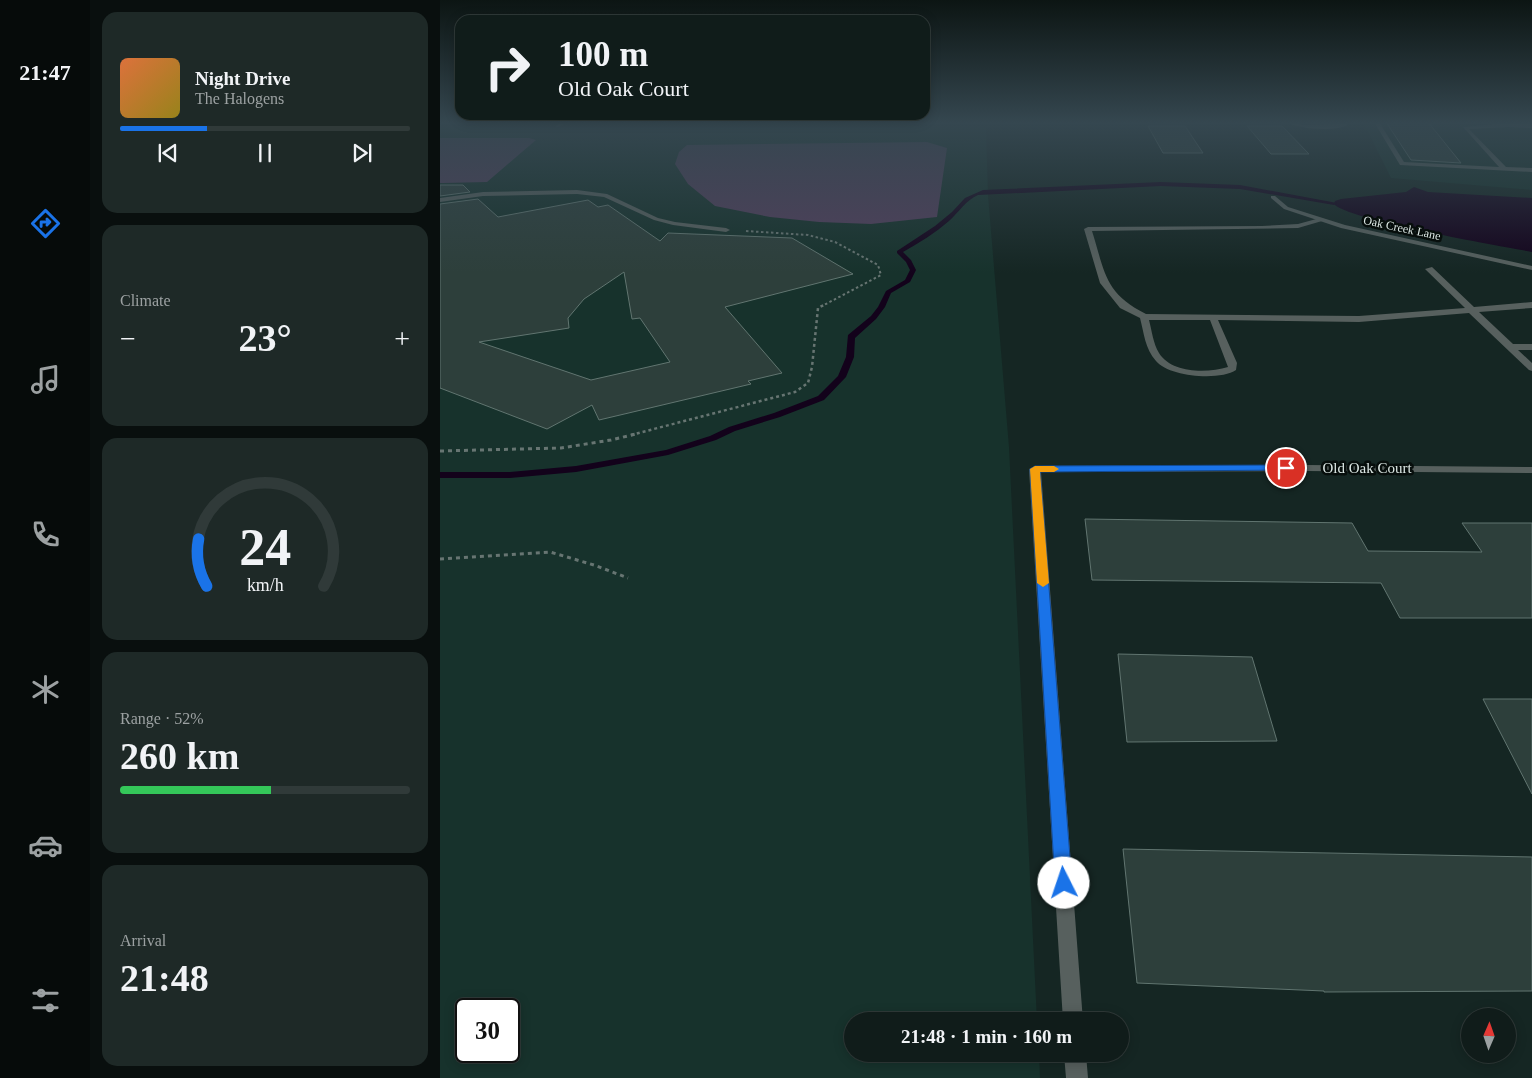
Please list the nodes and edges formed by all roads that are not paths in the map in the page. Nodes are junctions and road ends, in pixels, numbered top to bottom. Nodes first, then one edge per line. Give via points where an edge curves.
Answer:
1 (1273, 197) dead end
2 (440, 200) edge
3 (1320, 220) junction
4 (726, 230) road end
5 (1532, 268) edge
6 (1430, 269) dead end
7 (1532, 305) edge
8 (1470, 310) junction
9 (1144, 317) junction
10 (1213, 318) junction
11 (1510, 347) junction
12 (1532, 347) edge
13 (1532, 368) edge
14 (1532, 470) edge
15 (1072, 1012) edge
16 (1076, 1062) edge
17 (1077, 1078) edge

1 - 3 street, Oak Creek Lane via 1286,208
2 - 4 street via 483,194 577,192 605,195 656,219 675,224
3 - 5 street, Oak Creek Lane
3 - 9 street via 1298,226 1262,228 1088,229 1104,283 1123,306
6 - 8 street
7 - 8 street
8 - 10 street via 1359,319
8 - 11 street
9 - 10 street
9 - 10 street via 1155,355 1167,368 1176,371 1230,370 1232,363
11 - 12 street
11 - 13 street
14 - 15 street, Old Oak Court via 1035,469
16 - 17 street

